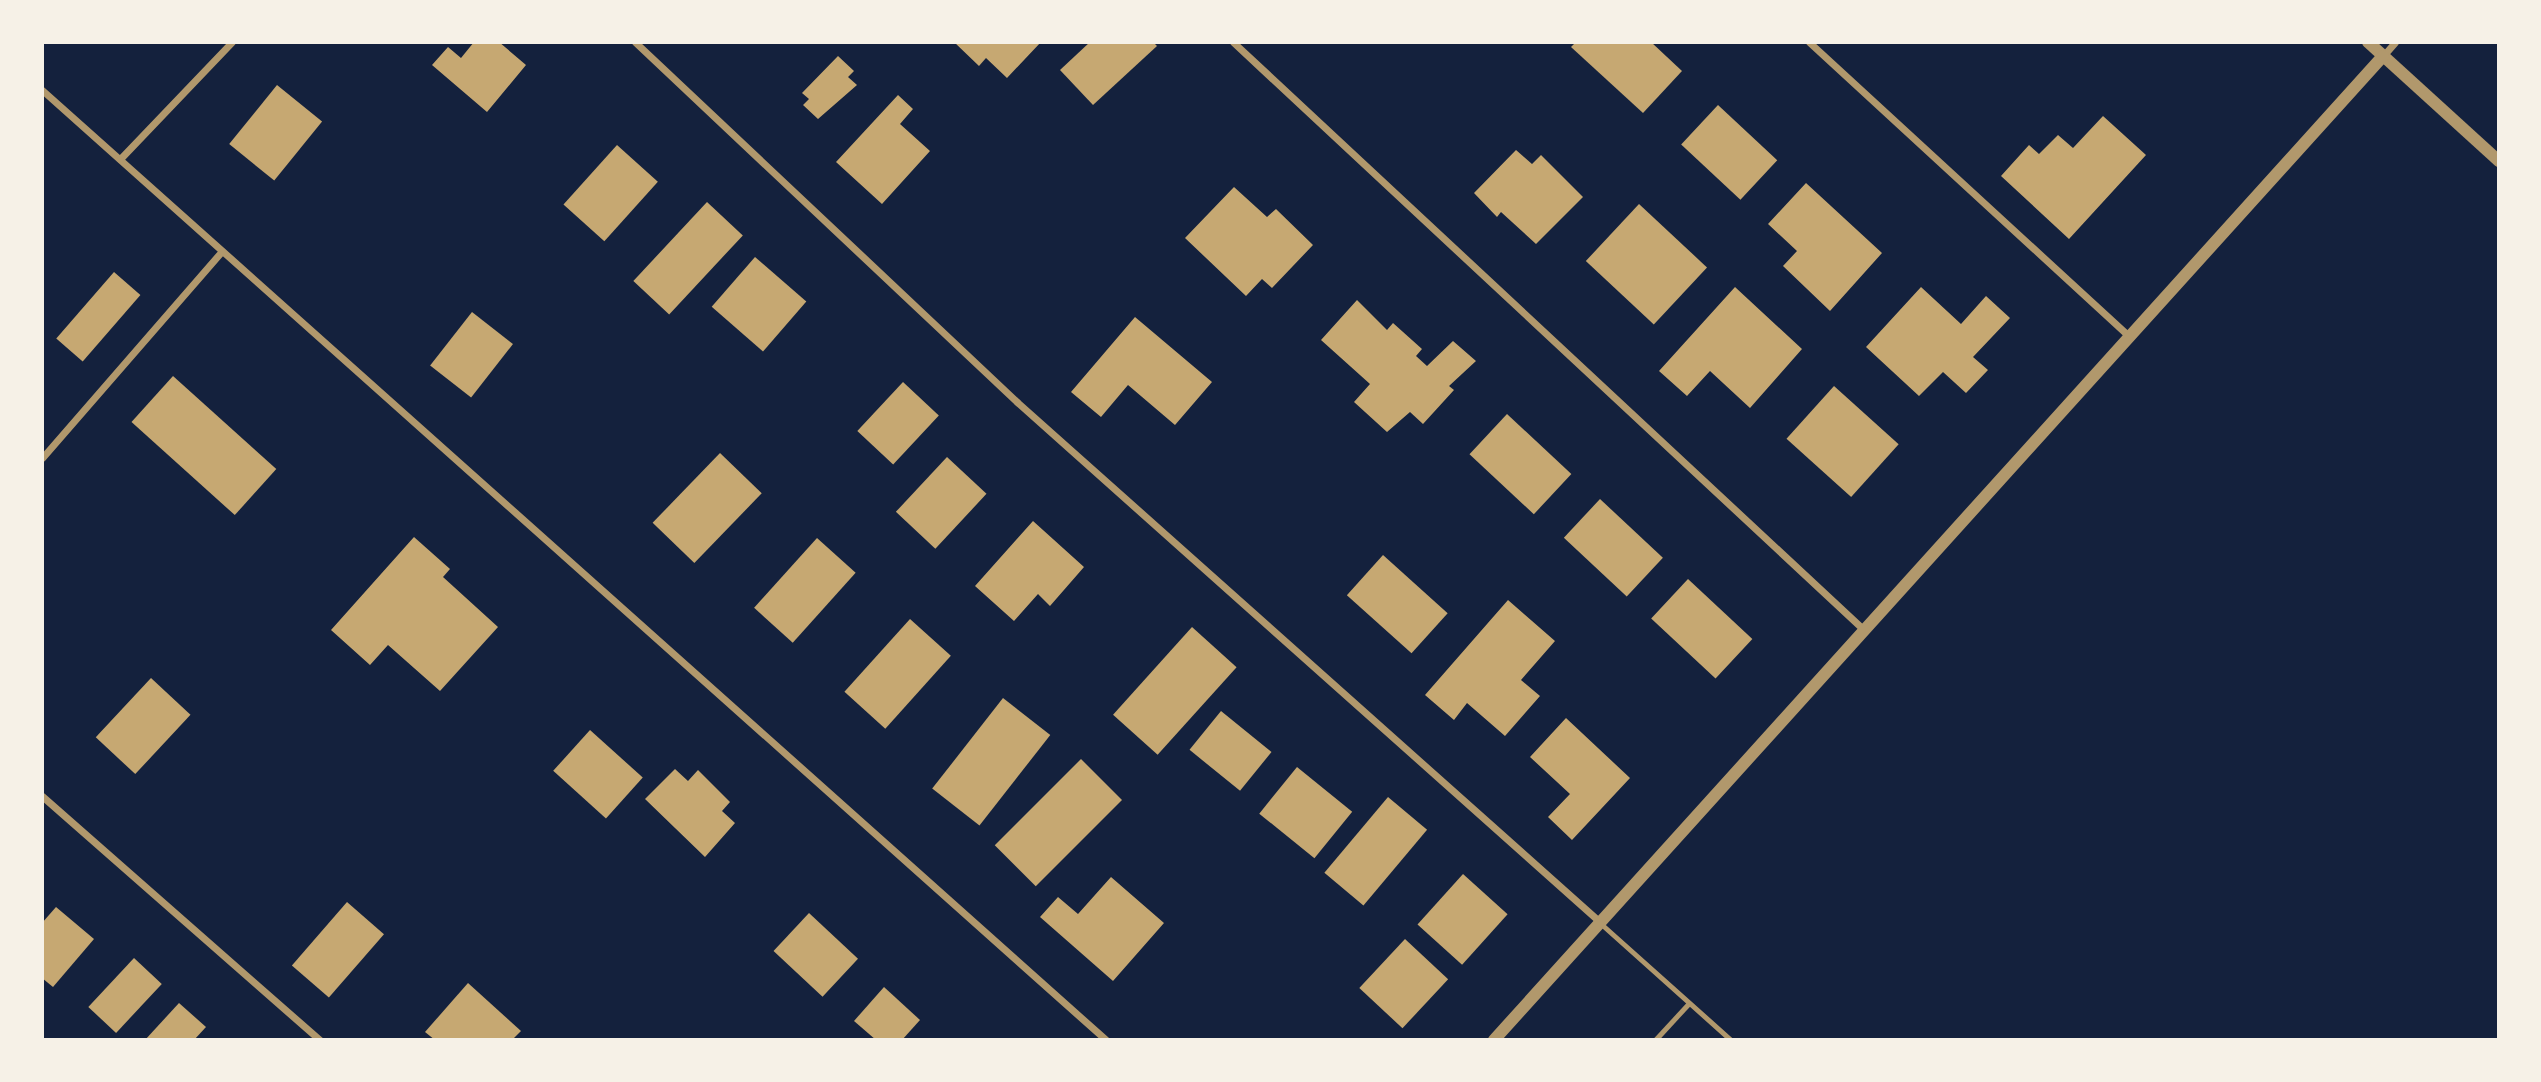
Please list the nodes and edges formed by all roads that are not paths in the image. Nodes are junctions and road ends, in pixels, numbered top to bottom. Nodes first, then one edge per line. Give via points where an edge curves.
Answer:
1 (232, 42) edge
2 (635, 42) edge
3 (1233, 42) edge
4 (1809, 42) edge
5 (2368, 42) edge
6 (2395, 42) edge
7 (2383, 56) junction
8 (42, 90) edge
9 (120, 159) junction
10 (2499, 161) edge
11 (222, 251) junction
12 (2129, 336) junction
13 (42, 458) edge
14 (1864, 630) junction
15 (42, 796) edge
16 (1600, 922) junction
17 (1689, 1003) junction
18 (320, 1040) edge
19 (1106, 1040) edge
20 (1494, 1040) edge
21 (1655, 1040) edge
22 (1731, 1040) edge

1 - 9 street
2 - 16 street via 1017,402
3 - 14 street
4 - 12 street
5 - 7 street
6 - 7 street
7 - 10 street
7 - 12 street
8 - 9 street
9 - 11 street
11 - 13 street
11 - 19 street
12 - 14 street
14 - 16 street
15 - 18 street
16 - 17 lane
16 - 20 street
17 - 21 lane
17 - 22 lane

